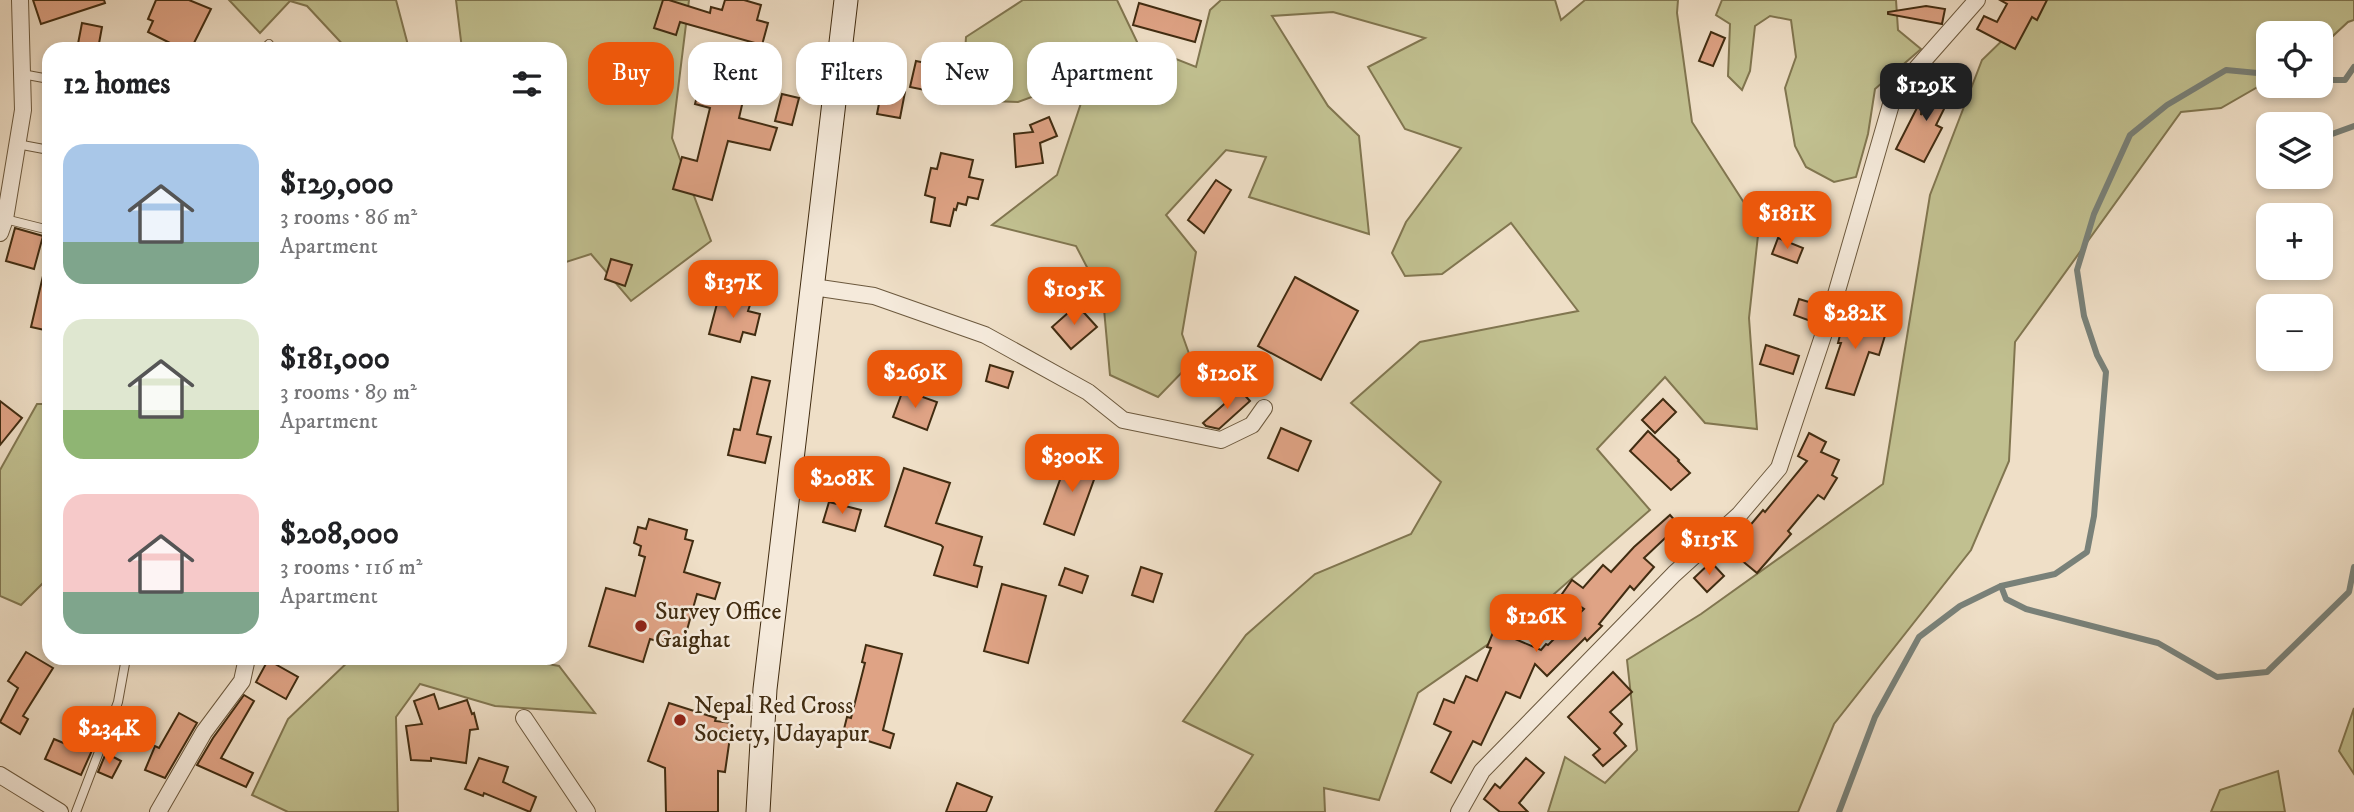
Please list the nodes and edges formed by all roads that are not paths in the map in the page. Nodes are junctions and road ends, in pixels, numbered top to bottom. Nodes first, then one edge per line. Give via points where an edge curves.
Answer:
1 (20, 0) edge
2 (846, 0) edge
3 (1977, 0) edge
4 (23, 74) junction
5 (42, 78) edge
6 (17, 144) junction
7 (42, 149) edge
8 (2, 226) edge
9 (42, 229) edge
10 (813, 287) junction
11 (1264, 408) dead end
12 (125, 665) edge
13 (245, 665) edge
14 (524, 718) dead end
15 (0, 775) edge
16 (60, 812) edge
17 (76, 812) edge
18 (158, 812) edge
19 (587, 812) edge
20 (758, 812) edge
21 (1459, 812) edge

1 - 4 street
2 - 10 main road
3 - 21 street via 1894,94 1830,315 1779,468 1739,515 1674,574 1482,771
4 - 5 lane
4 - 6 street
6 - 7 lane
6 - 8 street
8 - 9 lane
10 - 11 street via 874,296 985,335 1088,392 1123,420 1221,440 1252,425
10 - 20 main road via 765,689
12 - 17 lane via 118,702
13 - 18 street via 242,681 204,732
14 - 19 street
15 - 16 street

